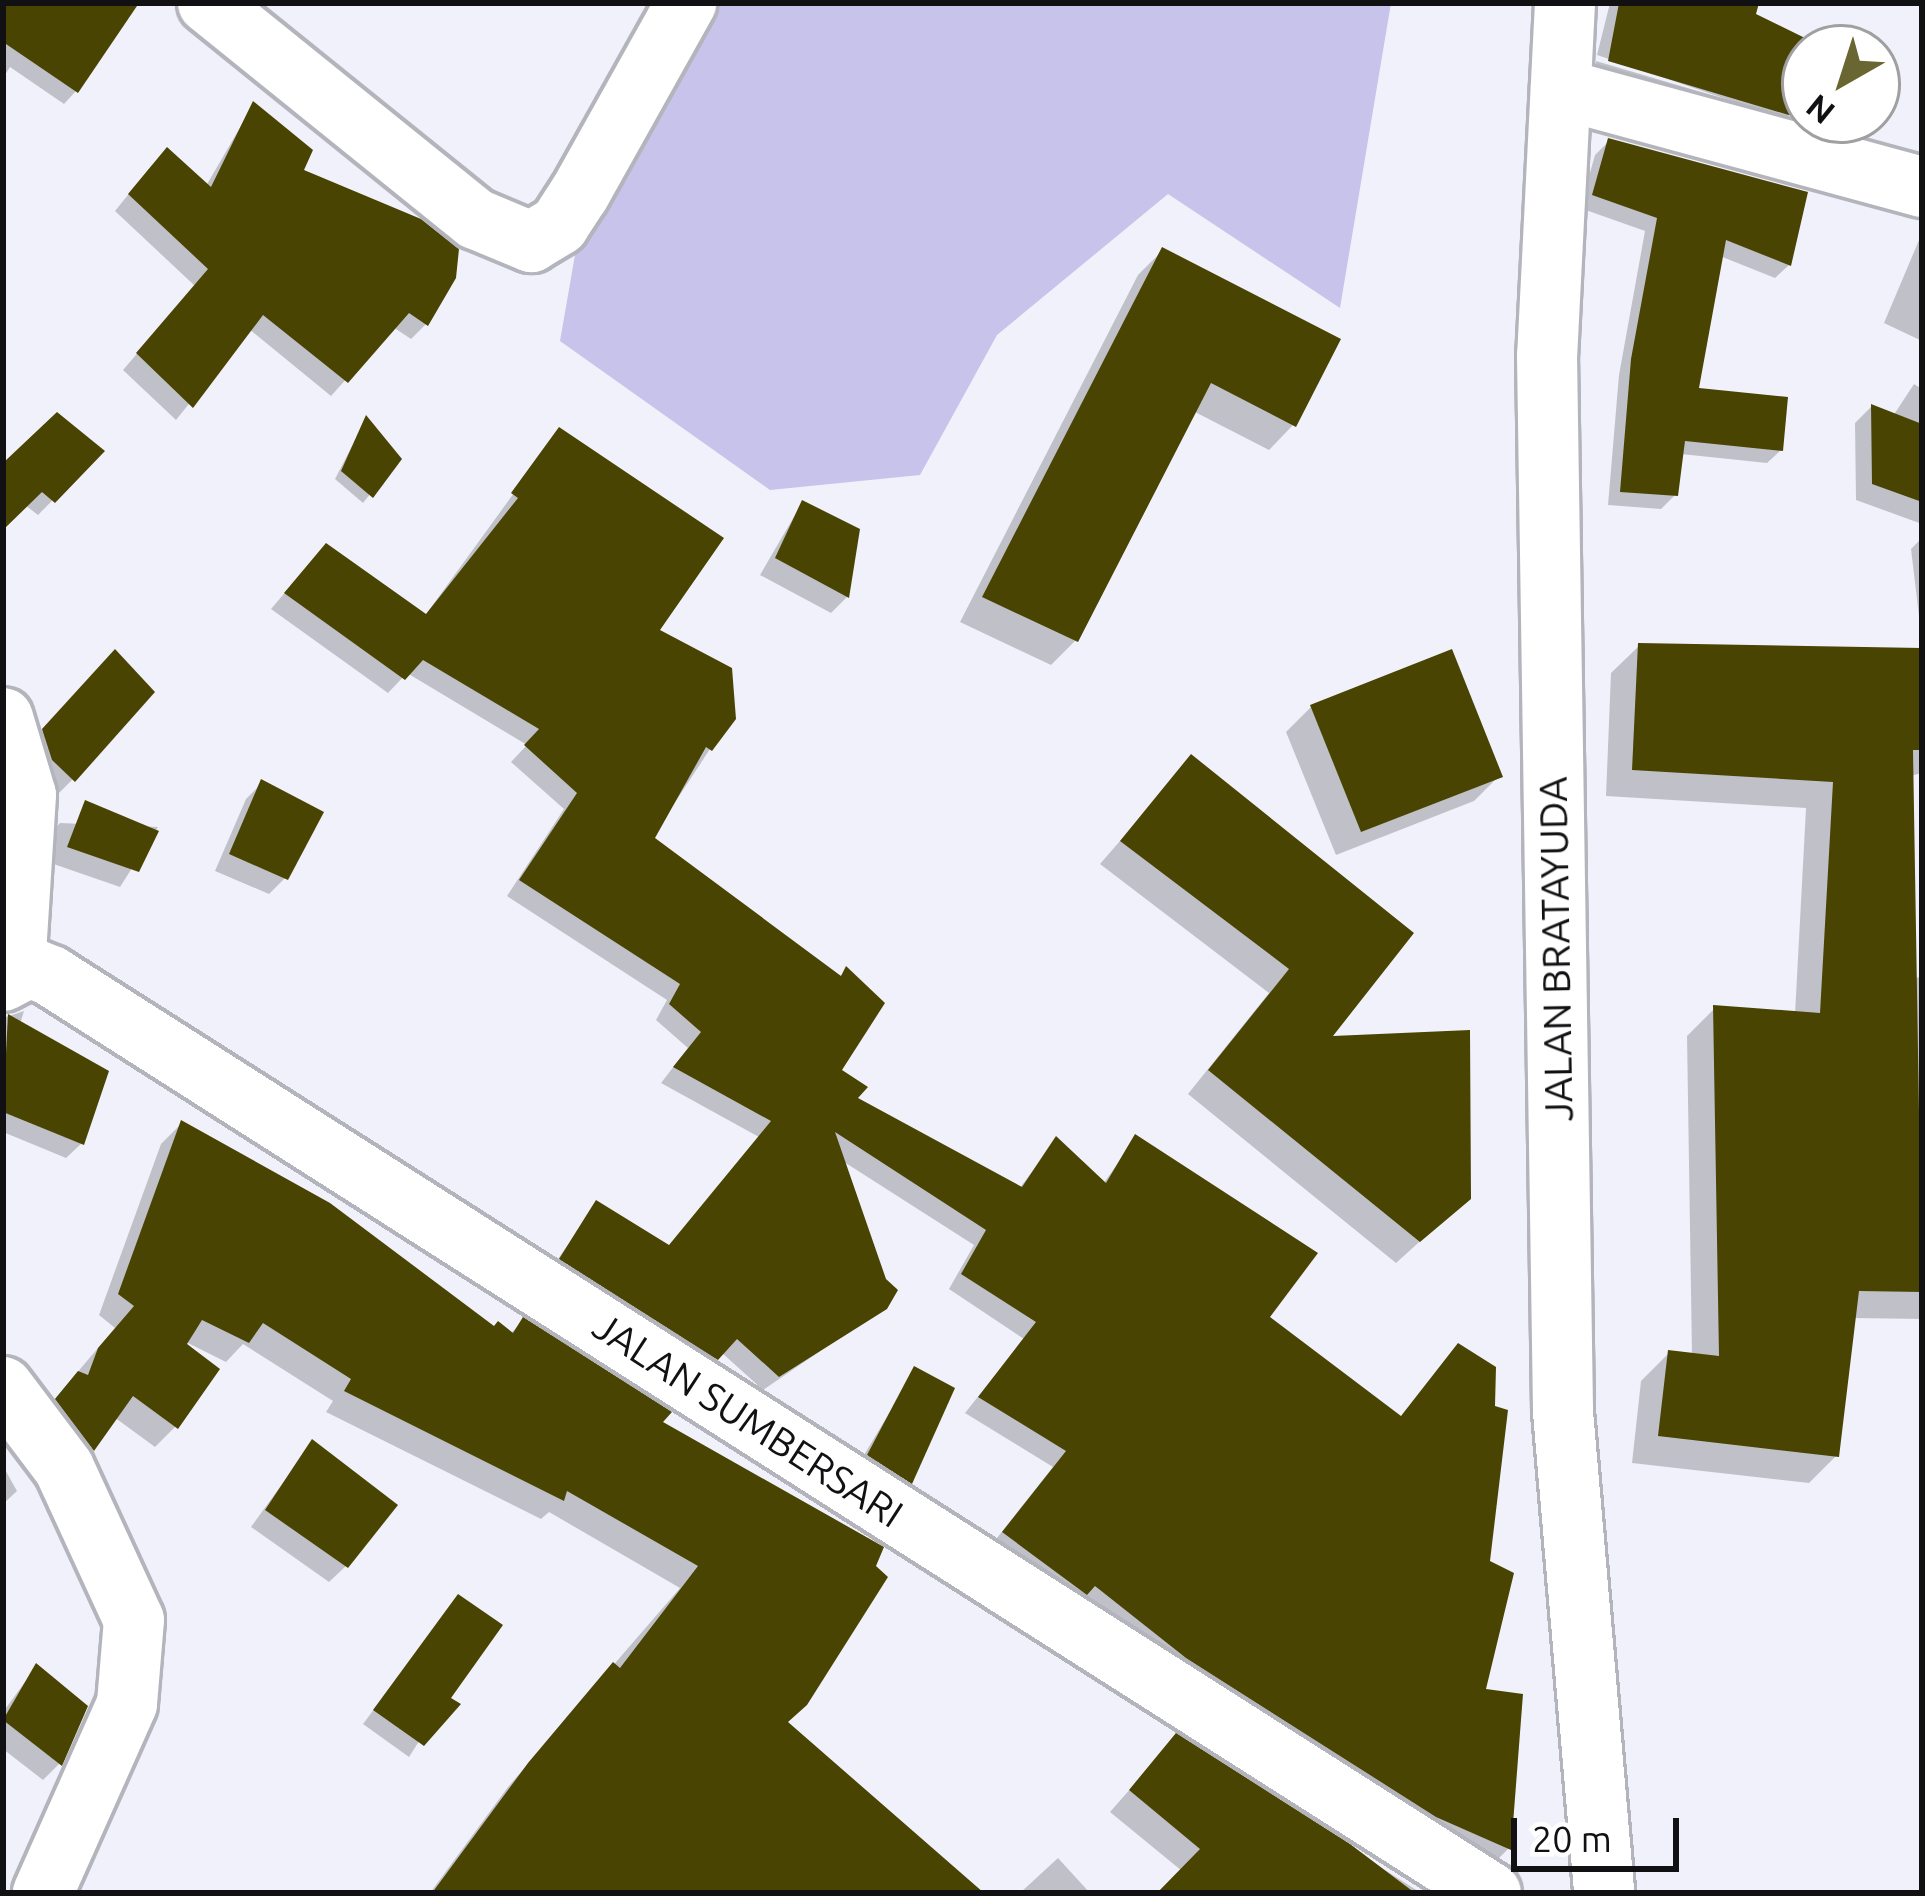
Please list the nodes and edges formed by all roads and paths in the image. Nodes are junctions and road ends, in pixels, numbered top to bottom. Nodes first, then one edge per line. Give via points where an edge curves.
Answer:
1 (208, 3) edge
2 (686, 3) edge
3 (1565, 3) edge
4 (1561, 89) junction
5 (1922, 187) edge
6 (3, 718) edge
7 (9, 975) edge
8 (3, 1387) edge
9 (43, 1893) edge
10 (1491, 1893) edge
11 (1604, 1893) edge

1 - 2 street via 476,219 531,242 559,225 580,193
3 - 4 street, JALAN BRATAYUDA
4 - 5 street
4 - 11 street, JALAN BRATAYUDA via 1547,355 1563,1412
6 - 7 street via 26,795
7 - 10 street, JALAN SUMBERSARI via 51,976
8 - 9 street via 64,1468 134,1620 127,1704

